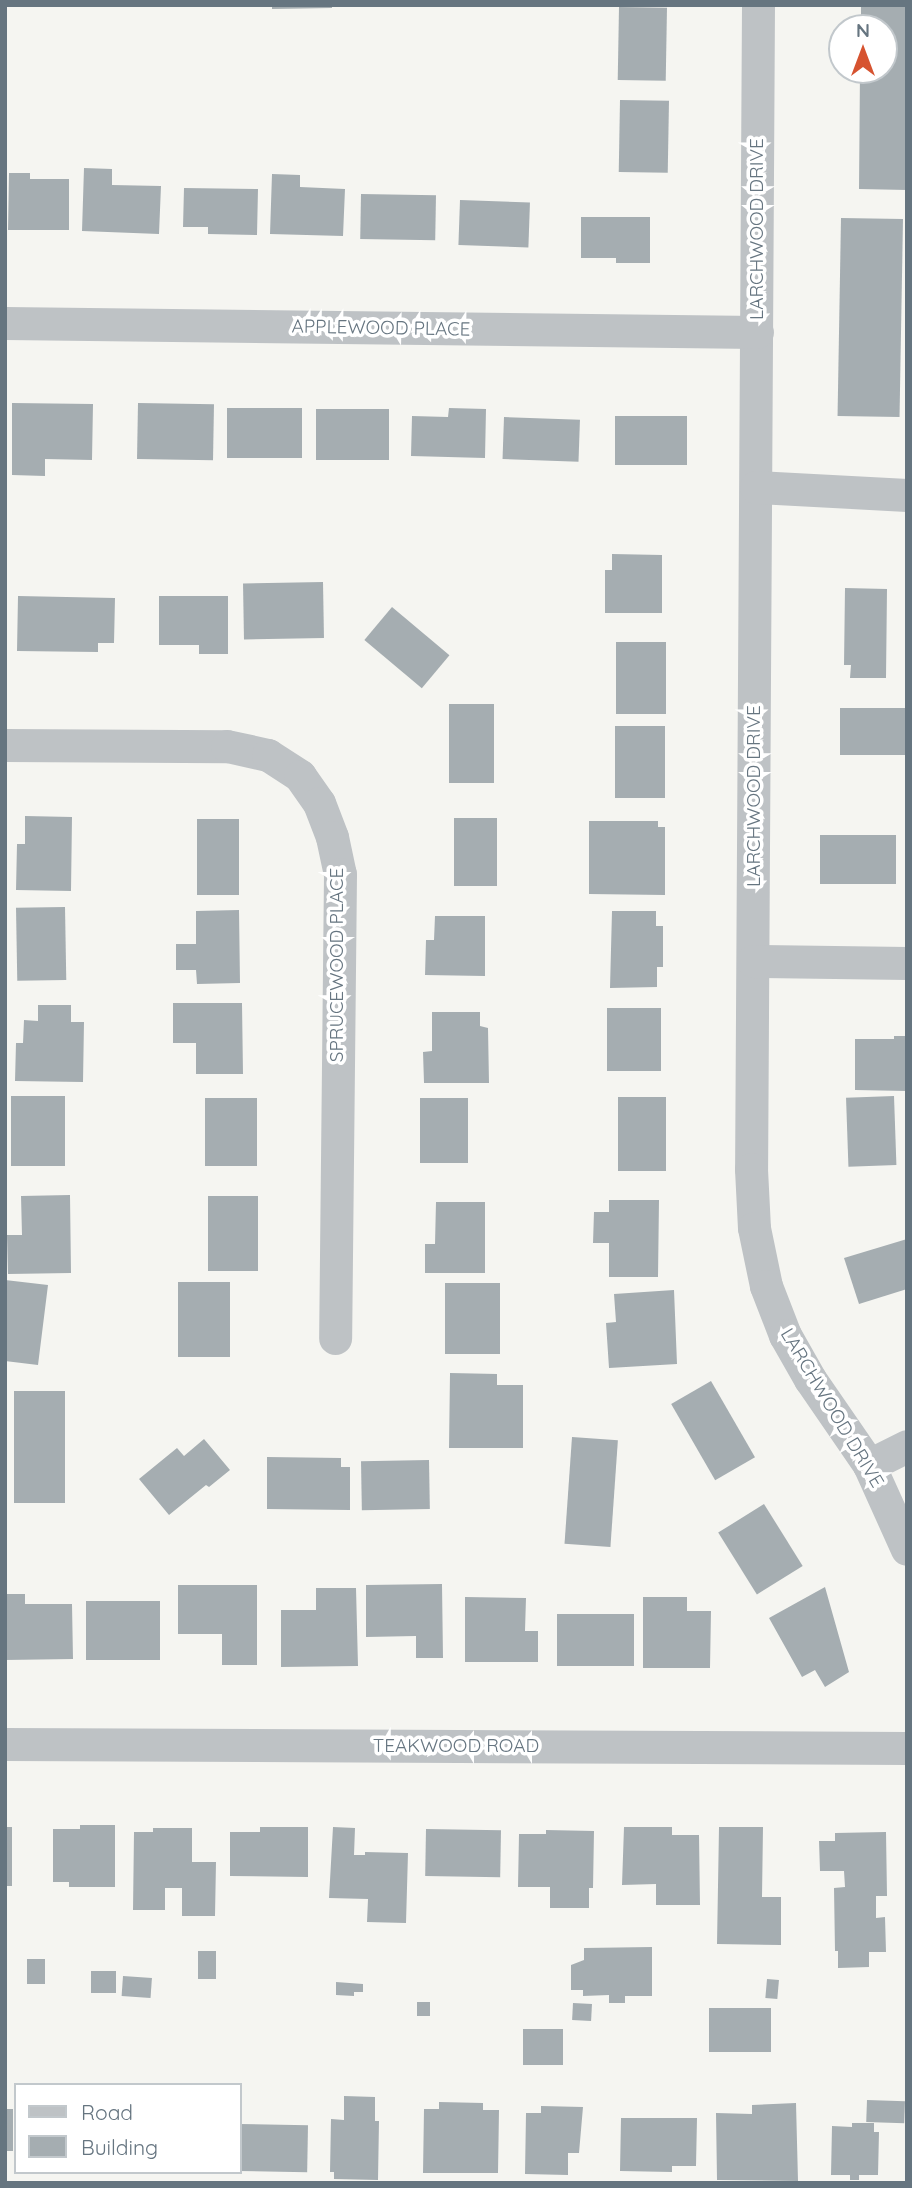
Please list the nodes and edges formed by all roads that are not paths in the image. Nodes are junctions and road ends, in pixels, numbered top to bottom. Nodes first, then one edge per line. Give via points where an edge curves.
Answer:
1 (758, 5) edge
2 (5, 323) edge
3 (757, 332) junction
4 (756, 487) junction
5 (907, 495) edge
6 (5, 745) edge
7 (753, 961) junction
8 (907, 962) edge
9 (335, 1338) dead end
10 (907, 1446) edge
11 (869, 1465) junction
12 (907, 1549) edge
13 (5, 1744) edge
14 (907, 1748) edge

1 - 3 street, LARCHWOOD DRIVE
2 - 3 street, APPLEWOOD PLACE
3 - 4 street, LARCHWOOD DRIVE
4 - 5 street
4 - 7 street, LARCHWOOD DRIVE
6 - 9 street, SPRUCEWOOD PLACE via 227,746 268,755 300,776 318,803 340,874
7 - 8 street
7 - 11 street, LARCHWOOD DRIVE via 751,1169 754,1228 766,1286 785,1335 810,1380
10 - 11 street
11 - 12 street, LARCHWOOD DRIVE
13 - 14 street, TEAKWOOD ROAD

